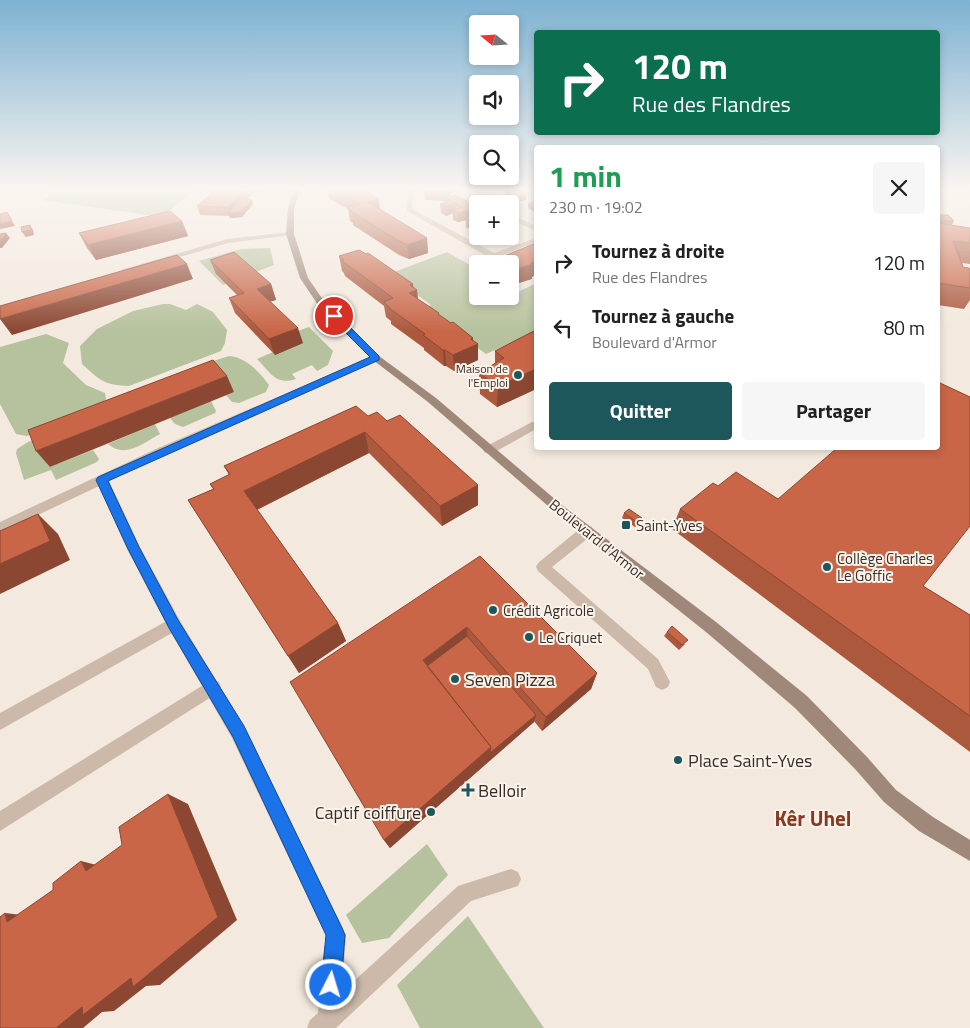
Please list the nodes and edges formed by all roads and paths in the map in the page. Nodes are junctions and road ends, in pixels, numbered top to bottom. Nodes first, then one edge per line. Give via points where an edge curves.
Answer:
1 (272, 236) edge
2 (291, 236) edge
3 (456, 236) edge
4 (534, 241) edge
5 (116, 273) edge
6 (376, 358) junction
7 (534, 427) edge
8 (489, 450) junction
9 (102, 480) junction
10 (0, 528) edge
11 (587, 531) junction
12 (174, 624) junction
13 (662, 682) dead end
14 (213, 687) junction
15 (0, 722) edge
16 (0, 822) edge
17 (970, 851) edge
18 (511, 879) dead end
19 (323, 1024) edge

1 - 5 street via 227,241
2 - 6 main road, Boulevard d'Armor via 304,278 323,306
3 - 4 street via 493,256
6 - 8 main road, Boulevard d'Armor via 432,400
6 - 9 street
7 - 8 street
8 - 11 main road, Boulevard d'Armor
9 - 10 street
9 - 12 street
11 - 13 street via 543,567 653,664
11 - 17 main road, Boulevard d'Armor via 801,702 890,796 926,824
12 - 14 street
12 - 15 street
14 - 16 street
14 - 19 street via 336,935
18 - 19 street via 465,893

